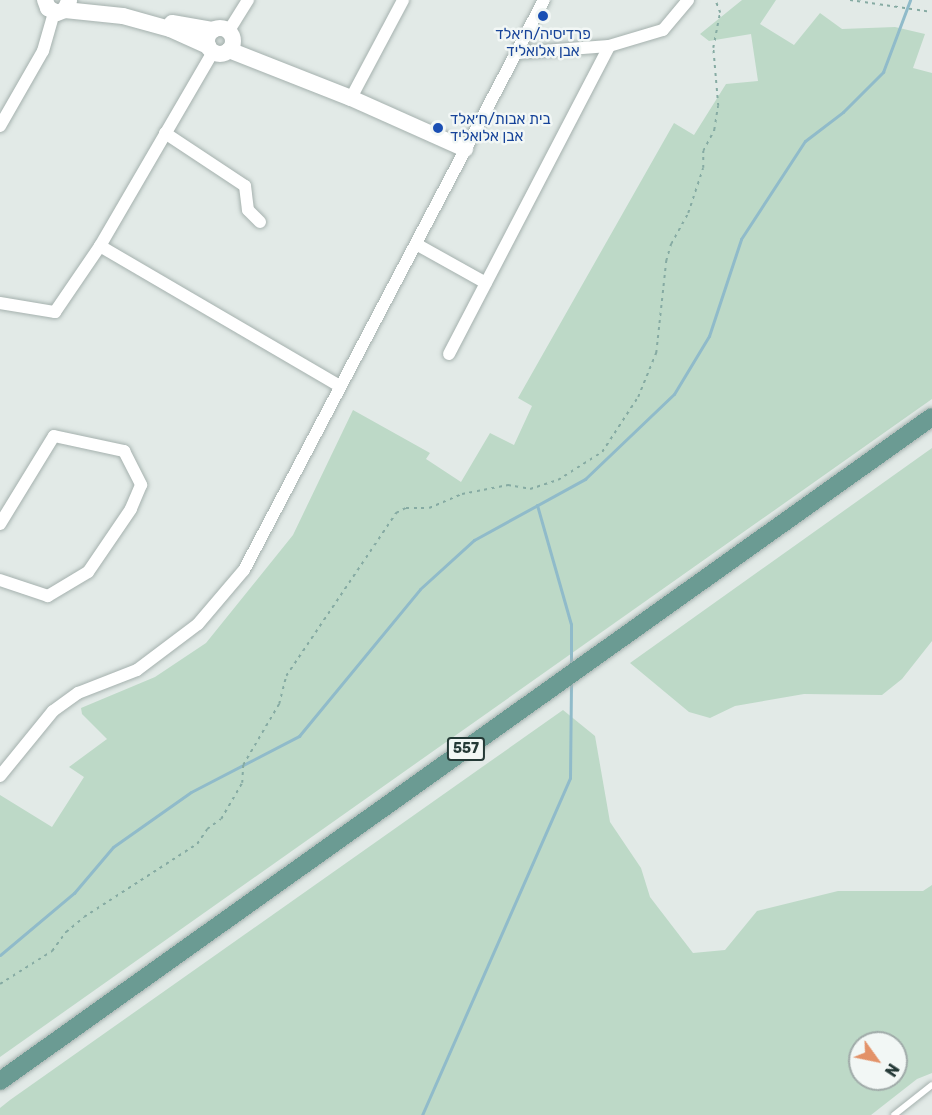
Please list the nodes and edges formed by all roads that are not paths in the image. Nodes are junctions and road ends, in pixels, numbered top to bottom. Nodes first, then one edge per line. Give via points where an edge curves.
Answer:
1 (93, 0) edge
2 (248, 0) edge
3 (403, 0) edge
4 (544, 0) edge
5 (688, 0) edge
6 (58, 6) edge
7 (218, 42) junction
8 (609, 46) junction
9 (517, 53) junction
10 (351, 98) junction
11 (0, 126) edge
12 (165, 133) junction
13 (465, 149) junction
14 (260, 222) dead end
15 (416, 244) junction
16 (100, 246) junction
17 (486, 283) junction
18 (0, 303) edge
19 (449, 354) dead end
20 (338, 385) junction
21 (932, 417) edge
22 (0, 524) edge
23 (0, 580) edge
24 (0, 776) edge
25 (0, 1082) edge
26 (932, 1085) edge
27 (894, 1115) edge

1 - 7 street
2 - 7 street
3 - 10 street
4 - 9 street
5 - 8 street via 663,30
6 - 7 street via 123,16
6 - 11 street via 43,51
7 - 10 street
7 - 12 street
8 - 9 street
8 - 17 street
9 - 13 street
10 - 13 street
12 - 14 street via 245,186 248,210
12 - 16 street
13 - 15 street
15 - 17 street
15 - 20 street
16 - 18 street via 55,312
16 - 20 street
17 - 19 street
20 - 24 street via 271,524 244,570 198,624 137,670 78,693 53,711
21 - 25 main road, 557
22 - 23 street via 54,436 124,451 141,485 131,509 88,572 48,596
26 - 27 lane

